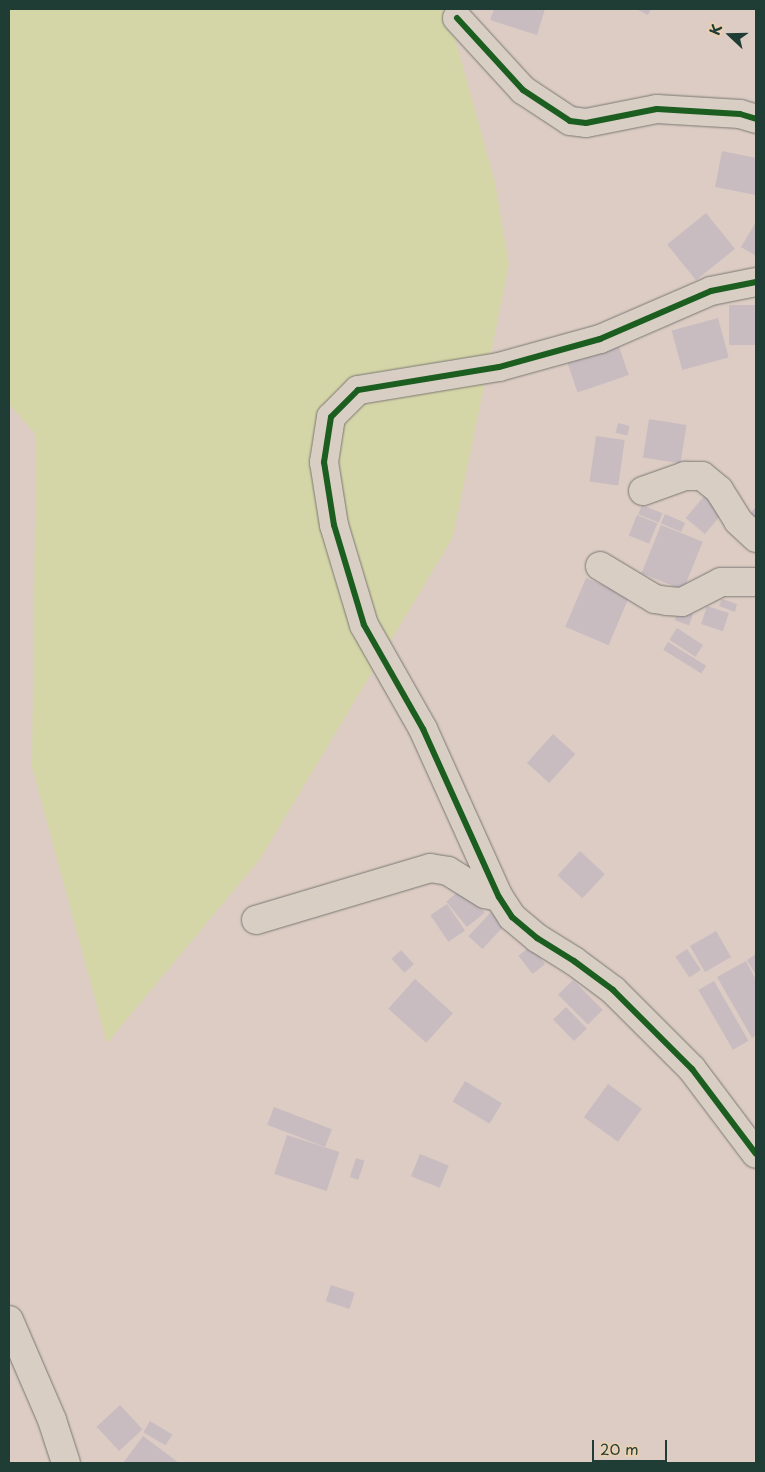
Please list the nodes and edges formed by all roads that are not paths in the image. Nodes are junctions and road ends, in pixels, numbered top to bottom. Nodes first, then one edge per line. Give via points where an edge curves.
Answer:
1 (457, 18) dead end
2 (756, 119) edge
3 (756, 282) edge
4 (643, 491) dead end
5 (756, 538) edge
6 (600, 566) dead end
7 (756, 582) edge
8 (499, 897) junction
9 (256, 920) dead end
10 (756, 1154) edge
11 (9, 1320) edge
12 (66, 1463) edge

1 - 2 street via 524,90 570,121 586,123 657,109 740,114
3 - 8 street via 711,291 600,339 500,367 358,390 331,417 324,462 334,525 364,625 423,729
4 - 5 street via 685,476 702,476 719,490 738,521
6 - 7 street via 656,599 667,601 682,602 721,582
8 - 9 street via 485,894 448,871 430,868
8 - 10 street via 512,917 537,938 613,990 692,1069
11 - 12 street via 52,1420

